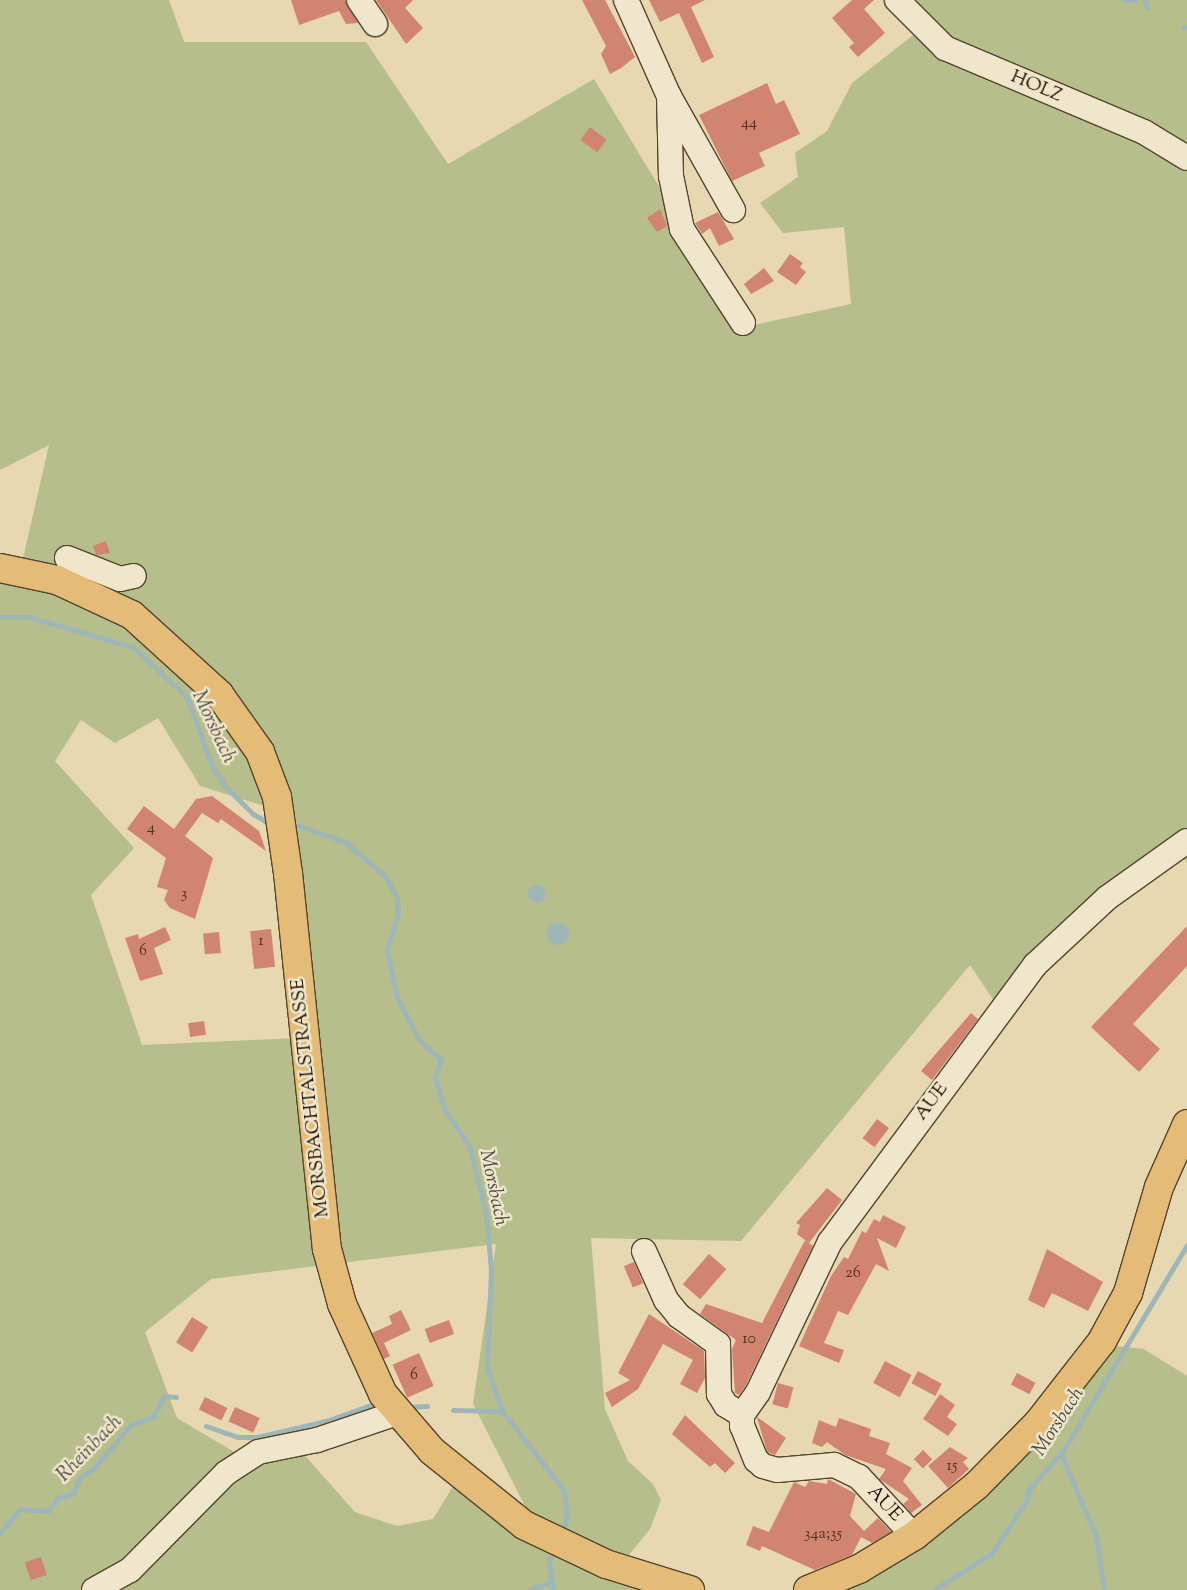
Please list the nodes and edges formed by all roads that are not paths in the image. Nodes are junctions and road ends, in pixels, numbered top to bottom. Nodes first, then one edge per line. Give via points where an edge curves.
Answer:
1 (360, 0) edge
2 (626, 0) edge
3 (897, 0) edge
4 (375, 24) dead end
5 (669, 96) junction
6 (1187, 158) edge
7 (733, 210) dead end
8 (743, 323) dead end
9 (65, 562) junction
10 (0, 568) edge
11 (134, 576) dead end
12 (1187, 841) edge
13 (1187, 1124) edge
14 (644, 1251) dead end
15 (397, 1413) junction
16 (742, 1415) junction
17 (914, 1536) junction
18 (94, 1590) edge
19 (690, 1590) edge
20 (808, 1590) edge

1 - 4 street
2 - 5 street
3 - 6 street, HOLZ via 945,48 1144,132
5 - 7 street
5 - 8 street via 671,176 682,229
9 - 10 main road, MORSBACHTALSTRASSE
9 - 11 street via 120,579
9 - 15 main road, MORSBACHTALSTRASSE via 132,615 219,694 260,752 281,824 327,1249 352,1329 376,1382
12 - 16 street, AUE via 1107,898 1035,965 830,1242 758,1392
13 - 17 main road via 1159,1187 1128,1294 1102,1341 1008,1456
14 - 16 street via 666,1300 679,1316 718,1344 719,1394 726,1405
15 - 18 street via 317,1440 258,1452 226,1473 130,1570
15 - 19 main road, MORSBACHTALSTRASSE via 469,1483 556,1542
16 - 17 street, AUE via 742,1426 756,1460 763,1466 777,1470 834,1465 859,1477
17 - 20 main road via 859,1569

